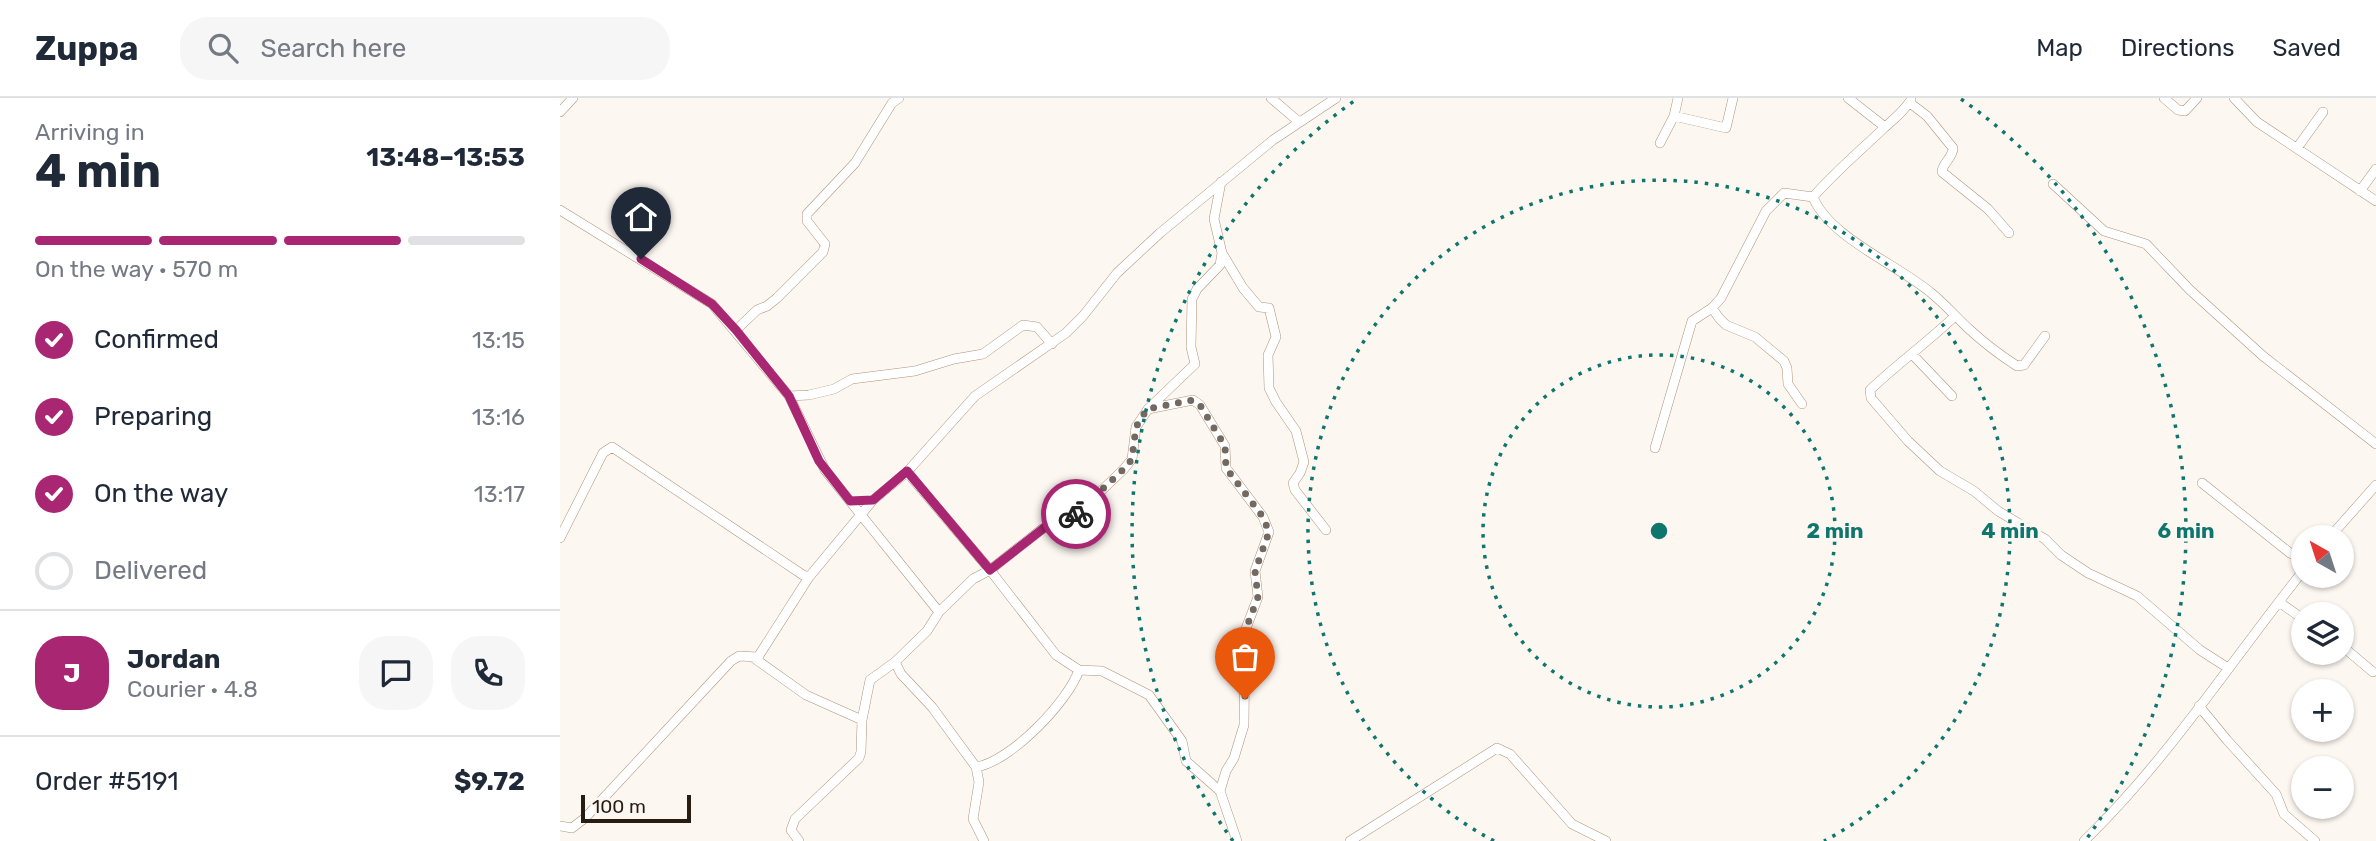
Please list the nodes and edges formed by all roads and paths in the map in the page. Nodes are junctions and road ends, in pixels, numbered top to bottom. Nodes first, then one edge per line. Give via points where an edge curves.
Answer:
1 (573, 98) edge
2 (882, 98) edge
3 (1271, 98) edge
4 (1336, 98) edge
5 (1678, 98) edge
6 (1733, 98) edge
7 (1848, 98) edge
8 (2164, 98) edge
9 (2197, 98) edge
10 (2236, 99) edge
11 (896, 101) edge
12 (1911, 101) edge
13 (560, 112) edge
14 (2323, 112) dead end
15 (1674, 116) junction
16 (1298, 121) junction
17 (1885, 127) junction
18 (1660, 143) dead end
19 (2297, 148) junction
20 (2376, 169) edge
21 (1221, 182) junction
22 (2053, 184) dead end
23 (2360, 191) junction
24 (1813, 197) junction
25 (2376, 201) edge
26 (560, 211) edge
27 (2009, 233) dead end
28 (1222, 253) junction
29 (1712, 308) junction
30 (1955, 316) junction
31 (736, 330) junction
32 (2045, 336) dead end
33 (1052, 344) junction
34 (1912, 354) junction
35 (789, 396) junction
36 (1952, 396) dead end
37 (1802, 404) dead end
38 (1147, 409) junction
39 (2376, 444) edge
40 (1655, 448) dead end
41 (907, 471) junction
42 (2202, 483) dead end
43 (2374, 492) edge
44 (873, 500) junction
45 (850, 501) junction
46 (862, 513) junction
47 (2342, 525) edge
48 (1326, 530) dead end
49 (560, 538) edge
50 (2291, 553) edge
51 (990, 570) junction
52 (808, 577) junction
53 (2291, 586) edge
54 (2279, 601) junction
55 (2291, 610) edge
56 (939, 612) junction
57 (2354, 656) edge
58 (754, 658) junction
59 (895, 662) junction
60 (2228, 668) junction
61 (1079, 670) junction
62 (2372, 672) dead end
63 (2199, 706) junction
64 (862, 720) junction
65 (976, 767) junction
66 (1220, 791) junction
67 (561, 829) edge
68 (799, 841) edge
69 (984, 841) edge
70 (1237, 841) edge
71 (1350, 841) edge
72 (1606, 841) edge
73 (2084, 841) edge
74 (2315, 841) edge

1 - 13 street
2 - 11 street
3 - 16 street
4 - 16 street
5 - 15 street
6 - 15 street via 1726,128
7 - 17 street
8 - 9 street via 2185,111
10 - 19 street via 2257,122
11 - 31 street via 855,163 807,214 807,221 825,244 823,252 777,299
12 - 17 street
12 - 27 street via 1953,148 1942,172 1988,209
14 - 19 street
15 - 18 street
16 - 21 street
17 - 24 street
19 - 23 street
20 - 23 street
21 - 28 street via 1214,219
21 - 33 street via 1130,260 1083,316
22 - 39 street via 2104,231 2146,244 2263,356
23 - 25 street
24 - 29 street via 1784,193 1770,204
24 - 30 street via 1824,215 1884,262 1917,281
26 - 31 street via 699,295
28 - 38 street via 1218,268 1192,299 1195,363
28 - 48 street via 1242,288 1273,316 1276,337 1268,355 1269,388 1296,431 1304,462 1294,485
29 - 37 street via 1726,325 1755,337 1784,360 1788,384
29 - 40 street via 1691,323
30 - 32 street via 2017,366 2024,365
30 - 34 street
31 - 35 street
33 - 35 street via 1037,327 1023,325 983,354
33 - 41 street via 975,396
34 - 36 street
34 - 60 street via 1870,390 1871,398 1908,441 1940,471 2045,539 2061,555 2137,596
35 - 45 street via 819,461
38 - 51 street via 1136,427 1132,458 1124,469 1072,517 1042,529
38 - 66 street via 1193,400 1200,405 1225,446 1226,468 1269,532 1255,571 1258,597 1245,631 1244,725
41 - 44 street
41 - 51 street
42 - 50 street
43 - 47 street
44 - 45 street
44 - 46 street
45 - 46 street
46 - 52 street
46 - 56 street
49 - 52 street via 603,453 612,447
51 - 56 street via 973,579
51 - 61 street via 1056,655
52 - 58 street
53 - 54 street
54 - 55 street
54 - 60 street
56 - 59 street via 927,631
57 - 62 street
58 - 64 street via 806,695
58 - 67 street via 738,656 731,661 585,818 572,828
59 - 64 street via 870,680
59 - 65 street
60 - 63 street
61 - 65 street via 1066,694 1038,726 989,764
61 - 66 street via 1097,669 1149,695 1182,741 1186,761
63 - 73 street via 2115,811
63 - 74 street via 2276,794 2284,814
64 - 68 street via 859,758 795,819 791,830
65 - 69 street via 979,782 973,819
66 - 70 street
71 - 72 street via 1497,748 1518,762 1572,824

